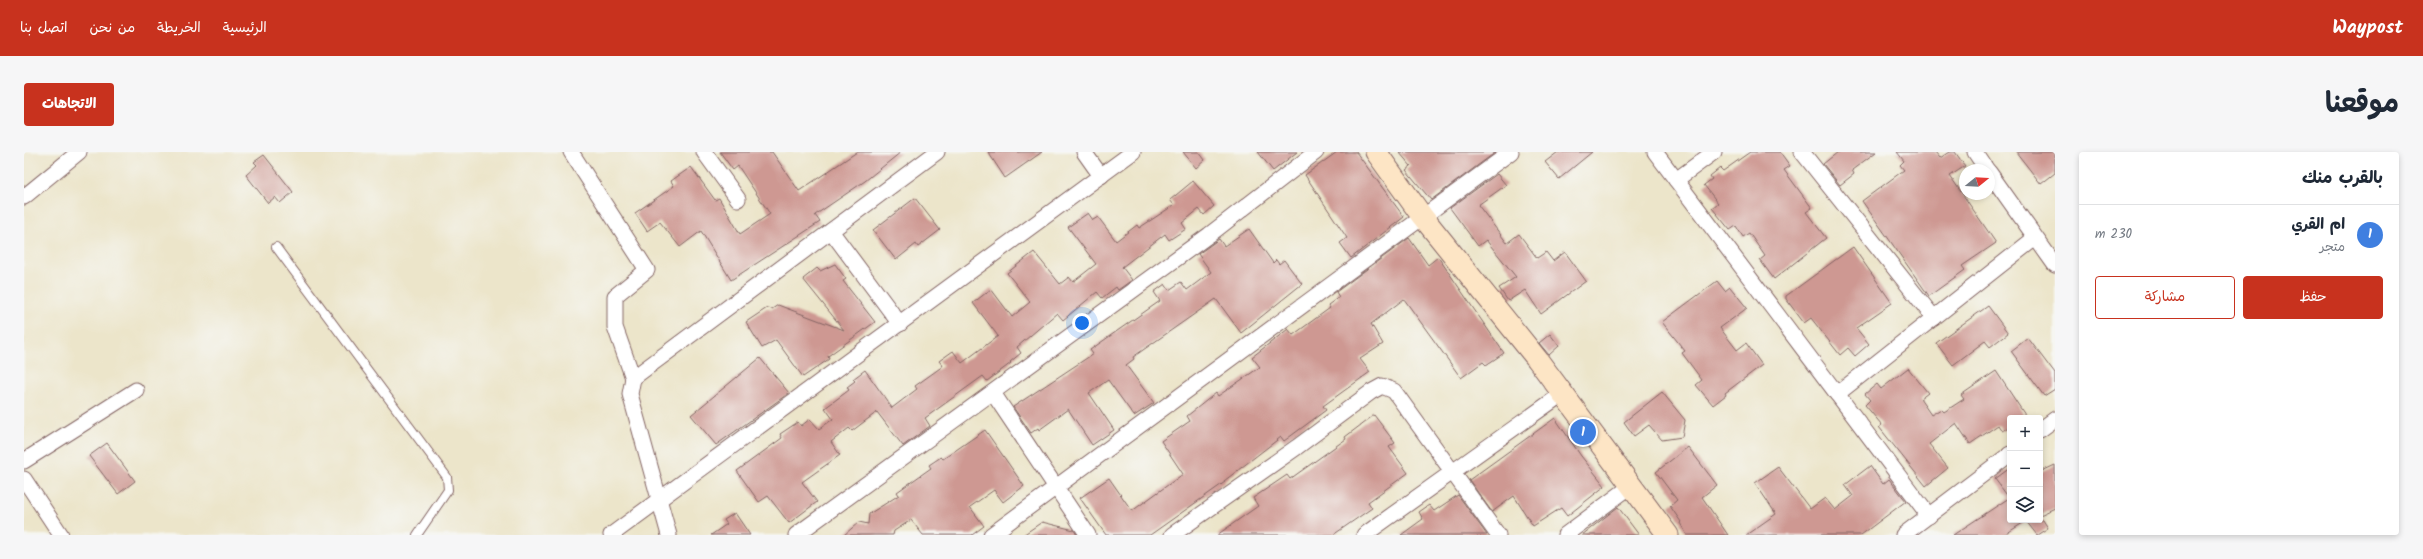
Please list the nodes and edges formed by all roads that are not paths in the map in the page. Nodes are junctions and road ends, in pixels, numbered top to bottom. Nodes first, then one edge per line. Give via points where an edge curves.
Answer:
1 (79, 152) edge
2 (571, 152) edge
3 (704, 152) edge
4 (937, 152) edge
5 (1084, 152) edge
6 (1133, 152) edge
7 (1316, 152) edge
8 (1376, 152) edge
9 (1511, 152) edge
10 (1655, 152) edge
11 (1714, 152) edge
12 (1802, 152) edge
13 (1974, 152) edge
14 (1983, 164) edge
15 (1102, 176) junction
16 (1676, 180) junction
17 (1995, 181) edge
18 (24, 197) edge
19 (738, 199) dead end
20 (1422, 216) junction
21 (832, 231) junction
22 (2035, 238) junction
23 (276, 247) dead end
24 (2055, 265) edge
25 (1934, 318) junction
26 (900, 324) junction
27 (633, 378) junction
28 (136, 390) dead end
29 (993, 393) junction
30 (1562, 394) junction
31 (1837, 394) junction
32 (2055, 419) edge
33 (2043, 428) edge
34 (2007, 456) edge
35 (24, 461) edge
36 (1452, 471) junction
37 (24, 478) edge
38 (1057, 486) junction
39 (1631, 486) junction
40 (660, 500) junction
41 (1929, 516) junction
42 (61, 535) edge
43 (417, 535) edge
44 (612, 535) edge
45 (669, 535) edge
46 (796, 535) edge
47 (991, 535) edge
48 (1088, 535) edge
49 (1172, 535) edge
50 (1364, 535) edge
51 (1498, 535) edge
52 (1565, 535) edge
53 (1668, 535) edge
54 (1904, 535) edge

1 - 18 street
2 - 27 street via 647,270 615,296 615,327
3 - 19 street
4 - 21 street
5 - 15 street
6 - 15 street
7 - 29 street
8 - 20 street
9 - 20 street
10 - 16 street
11 - 16 street
12 - 25 street
13 - 14 street
15 - 26 street
16 - 31 street
17 - 22 street
20 - 30 street
20 - 38 street
21 - 26 street
21 - 27 street
22 - 24 street
22 - 25 street
23 - 43 lane via 446,477 448,490
25 - 31 street
26 - 40 street
27 - 40 street via 630,394
28 - 35 street
29 - 38 street
29 - 46 street
30 - 36 street
30 - 39 street
31 - 41 street
32 - 33 street
34 - 41 street
36 - 49 street via 1394,391 1382,386
36 - 50 street
36 - 51 street
37 - 42 street
38 - 47 street
38 - 48 street
39 - 52 street
39 - 53 street
40 - 44 street
40 - 45 street
41 - 54 street

